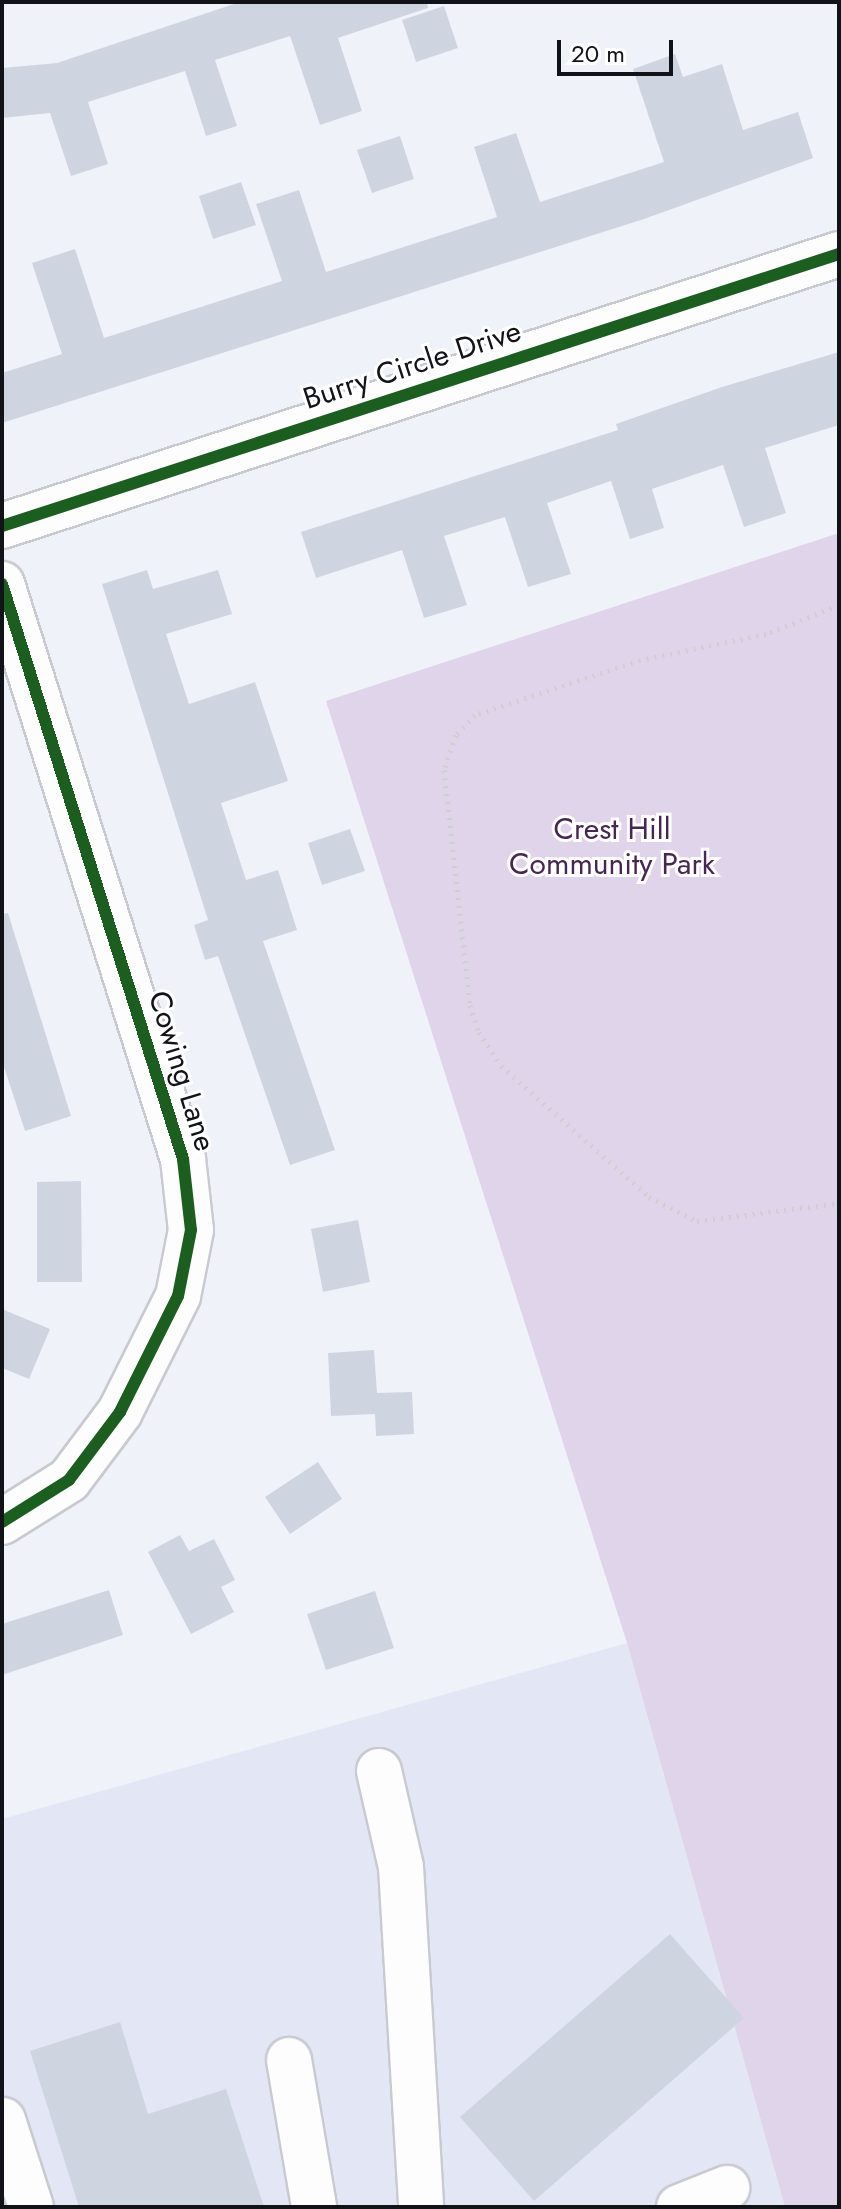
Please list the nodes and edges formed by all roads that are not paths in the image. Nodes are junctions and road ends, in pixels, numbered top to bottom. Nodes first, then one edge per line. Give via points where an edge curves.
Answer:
1 (839, 254) edge
2 (2, 526) edge
3 (2, 584) edge
4 (2, 1522) edge
5 (379, 1771) dead end
6 (289, 2060) dead end
7 (3, 2120) edge
8 (727, 2188) dead end
9 (31, 2207) edge
10 (314, 2207) edge
11 (421, 2207) edge
12 (679, 2207) edge

1 - 2 street, Burry Circle Drive
3 - 4 street, Cowing Lane via 183,1159 191,1230 178,1296 120,1412 69,1480
5 - 11 street via 401,1867
6 - 10 street
7 - 9 street
8 - 12 street

